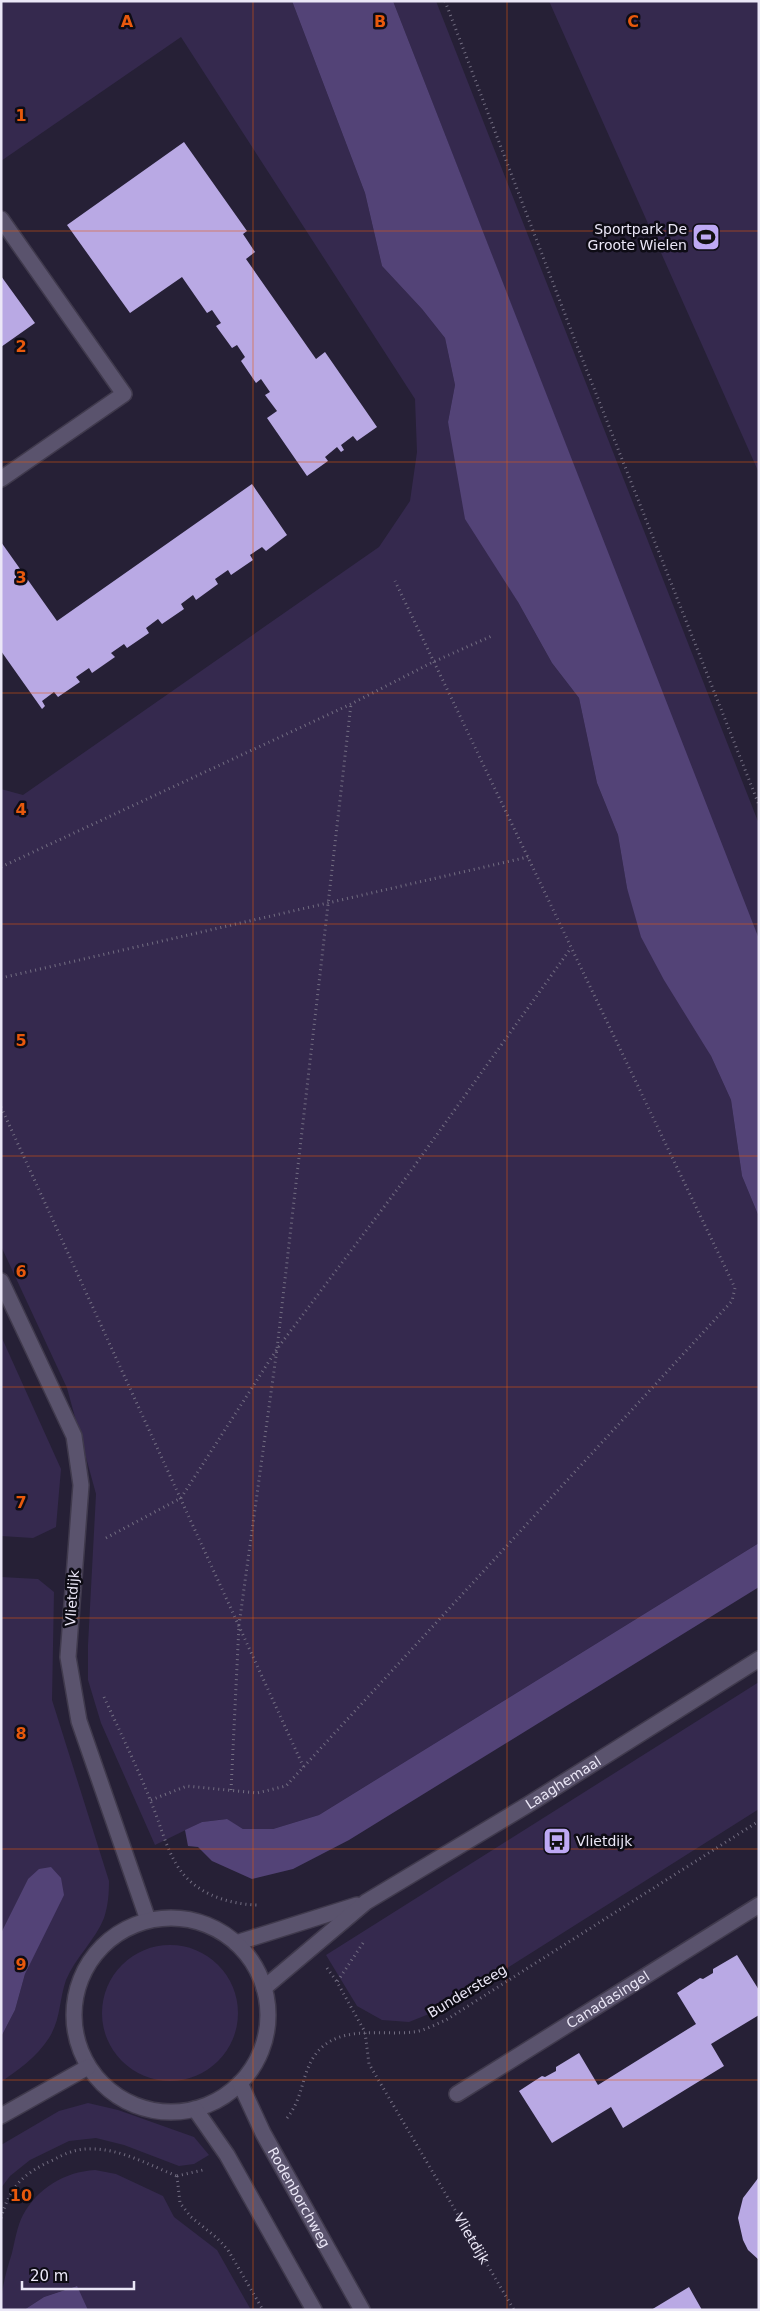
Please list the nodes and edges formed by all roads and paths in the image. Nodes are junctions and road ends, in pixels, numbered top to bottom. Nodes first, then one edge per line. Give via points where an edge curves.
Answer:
1 (445, 1) edge
2 (1, 219) edge
3 (1, 479) edge
4 (395, 581) dead end
5 (494, 635) dead end
6 (433, 662) junction
7 (352, 704) junction
8 (759, 805) edge
9 (528, 857) junction
10 (1, 867) edge
11 (330, 902) junction
12 (572, 948) junction
13 (1, 978) edge
14 (1, 1106) edge
15 (1, 1281) edge
16 (277, 1349) junction
17 (181, 1498) junction
18 (78, 1533) junction
19 (106, 1538) junction
20 (105, 1547) dead end
21 (239, 1625) junction
22 (759, 1659) edge
23 (100, 1688) dead end
24 (304, 1768) junction
25 (231, 1790) junction
26 (151, 1800) junction
27 (759, 1821) edge
28 (366, 1902) junction
29 (261, 1905) dead end
30 (759, 1905) edge
31 (148, 1920) junction
32 (368, 1936) dead end
33 (236, 1943) junction
34 (312, 1947) junction
35 (337, 1982) junction
36 (264, 1988) junction
37 (365, 2032) junction
38 (88, 2067) junction
39 (240, 2083) junction
40 (457, 2094) dead end
41 (194, 2109) junction
42 (1, 2116) edge
43 (263, 2133) junction
44 (227, 2155) junction
45 (177, 2176) junction
46 (1, 2218) edge
47 (262, 2310) edge
48 (314, 2310) edge
49 (362, 2310) edge
50 (514, 2310) edge

1 - 8 path
2 - 3 street via 124,394
4 - 6 path
5 - 6 path
6 - 7 path
6 - 9 path
7 - 10 path
7 - 11 path
9 - 11 path
9 - 12 path
11 - 13 path
11 - 16 path
12 - 16 path
12 - 24 path via 729,1274 735,1288 732,1301
14 - 17 path
15 - 18 street, Vlietdijk via 74,1436 81,1486
16 - 17 path
16 - 21 path
17 - 19 path
17 - 21 path
18 - 19 path
18 - 31 street, Vlietdijk via 68,1657 79,1721
19 - 20 path
21 - 24 path
21 - 25 path
22 - 28 street, Laaghemaal
23 - 26 path
24 - 25 path via 286,1786 257,1793
25 - 26 path via 187,1786
26 - 29 path via 172,1854 184,1875 223,1900
27 - 37 path, Bundersteeg via 446,2020 415,2032
28 - 33 street, Laaghemaal
28 - 34 street, Laaghemaal
30 - 40 street, Canadasingel
31 - 33 street via 179,1918 208,1925
31 - 38 street via 121,1931 98,1950 85,1968 74,2005 75,2036
32 - 35 path
33 - 36 street via 252,1961
34 - 35 path
34 - 36 street, Laaghemaal
35 - 37 path
36 - 39 street via 268,2010 266,2035 257,2060
37 - 43 path, Bundersteeg via 340,2036 326,2044 313,2059 296,2106 286,2119
37 - 50 path, Vlietdijk via 369,2064
38 - 41 street via 107,2088 133,2104 158,2111
38 - 42 street
39 - 41 street via 219,2100
39 - 43 street, Rodenborchweg
41 - 44 street
43 - 49 street, Rodenborchweg
44 - 45 path via 200,2171
44 - 48 street
45 - 46 path via 119,2154 94,2148 72,2150 30,2170 15,2188
45 - 47 path via 180,2202 191,2217 228,2250

